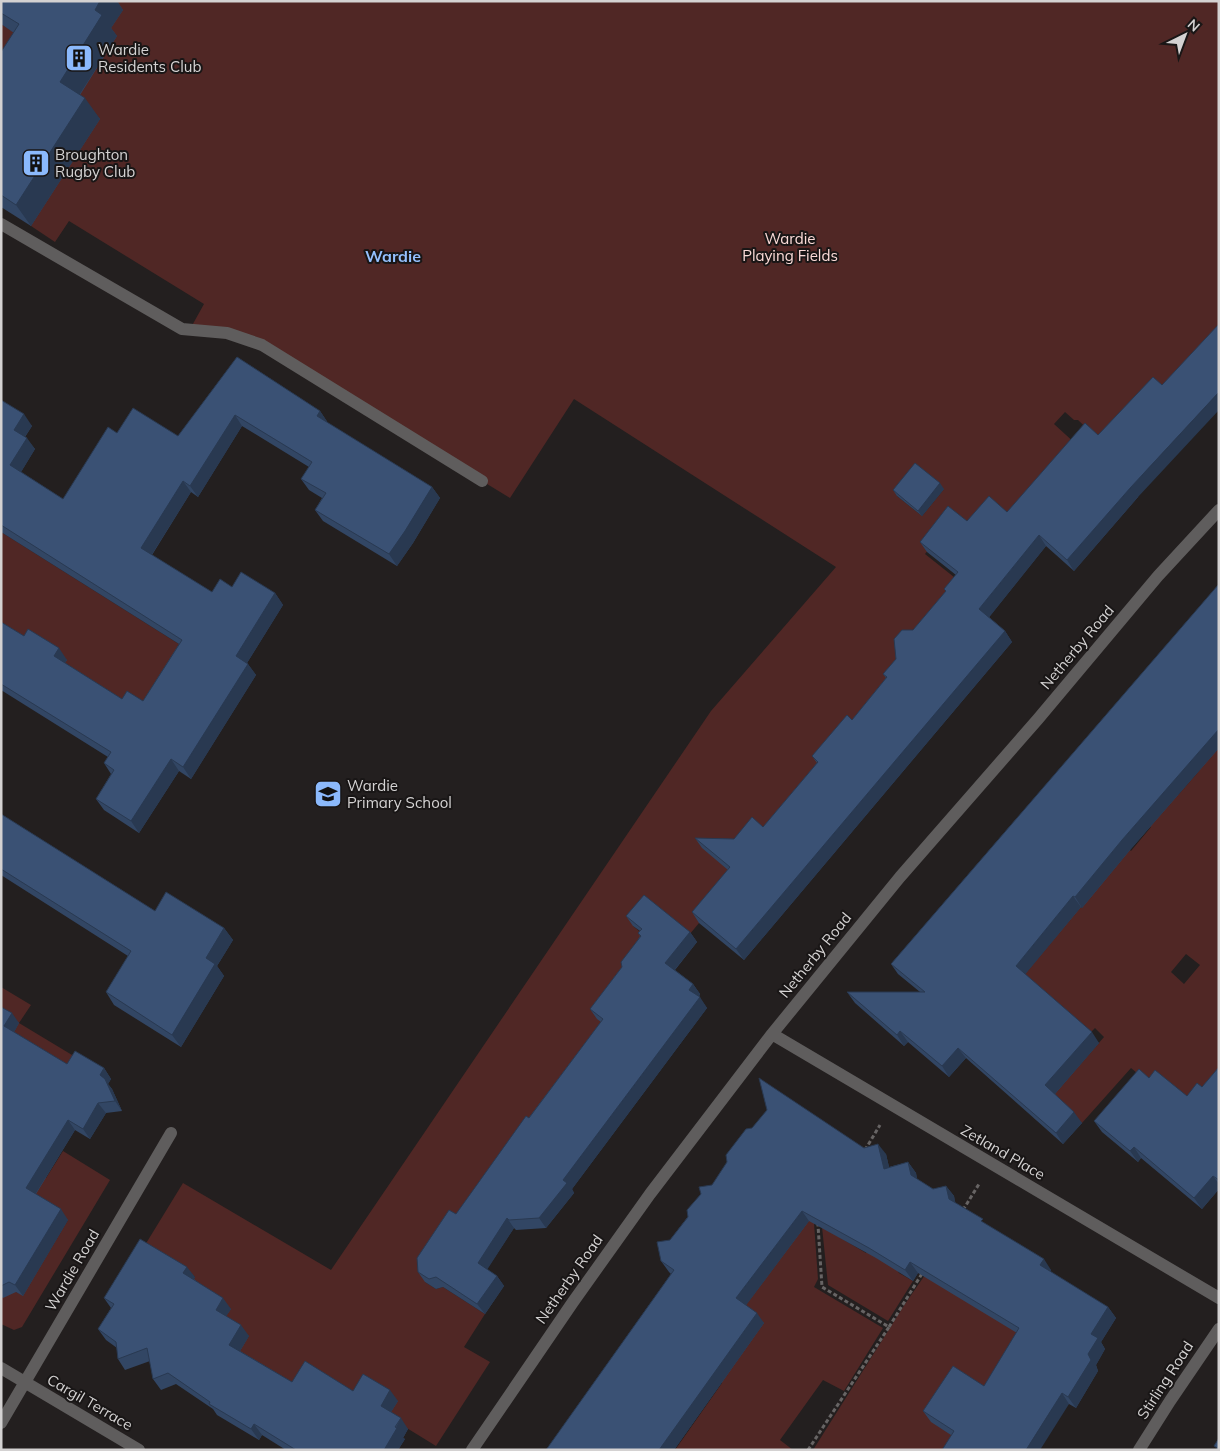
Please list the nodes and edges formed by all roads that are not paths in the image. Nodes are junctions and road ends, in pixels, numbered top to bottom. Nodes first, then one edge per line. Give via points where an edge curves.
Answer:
1 (1, 224) edge
2 (482, 481) dead end
3 (1219, 510) edge
4 (772, 1034) junction
5 (171, 1133) dead end
6 (1219, 1298) edge
7 (1219, 1329) edge
8 (1, 1368) edge
9 (25, 1383) junction
10 (1, 1423) edge
11 (139, 1450) edge
12 (472, 1450) edge
13 (1140, 1450) edge

1 - 2 street via 182,329 227,332 262,345
3 - 4 street, Netherby Road via 1158,576 900,877
4 - 6 street, Zetland Place
4 - 12 street, Netherby Road via 650,1194
5 - 9 street, Wardie Road
7 - 13 street, Stirling Road
8 - 9 street, Cargil Terrace
9 - 10 street, Wardie Road
9 - 11 street, Cargil Terrace

